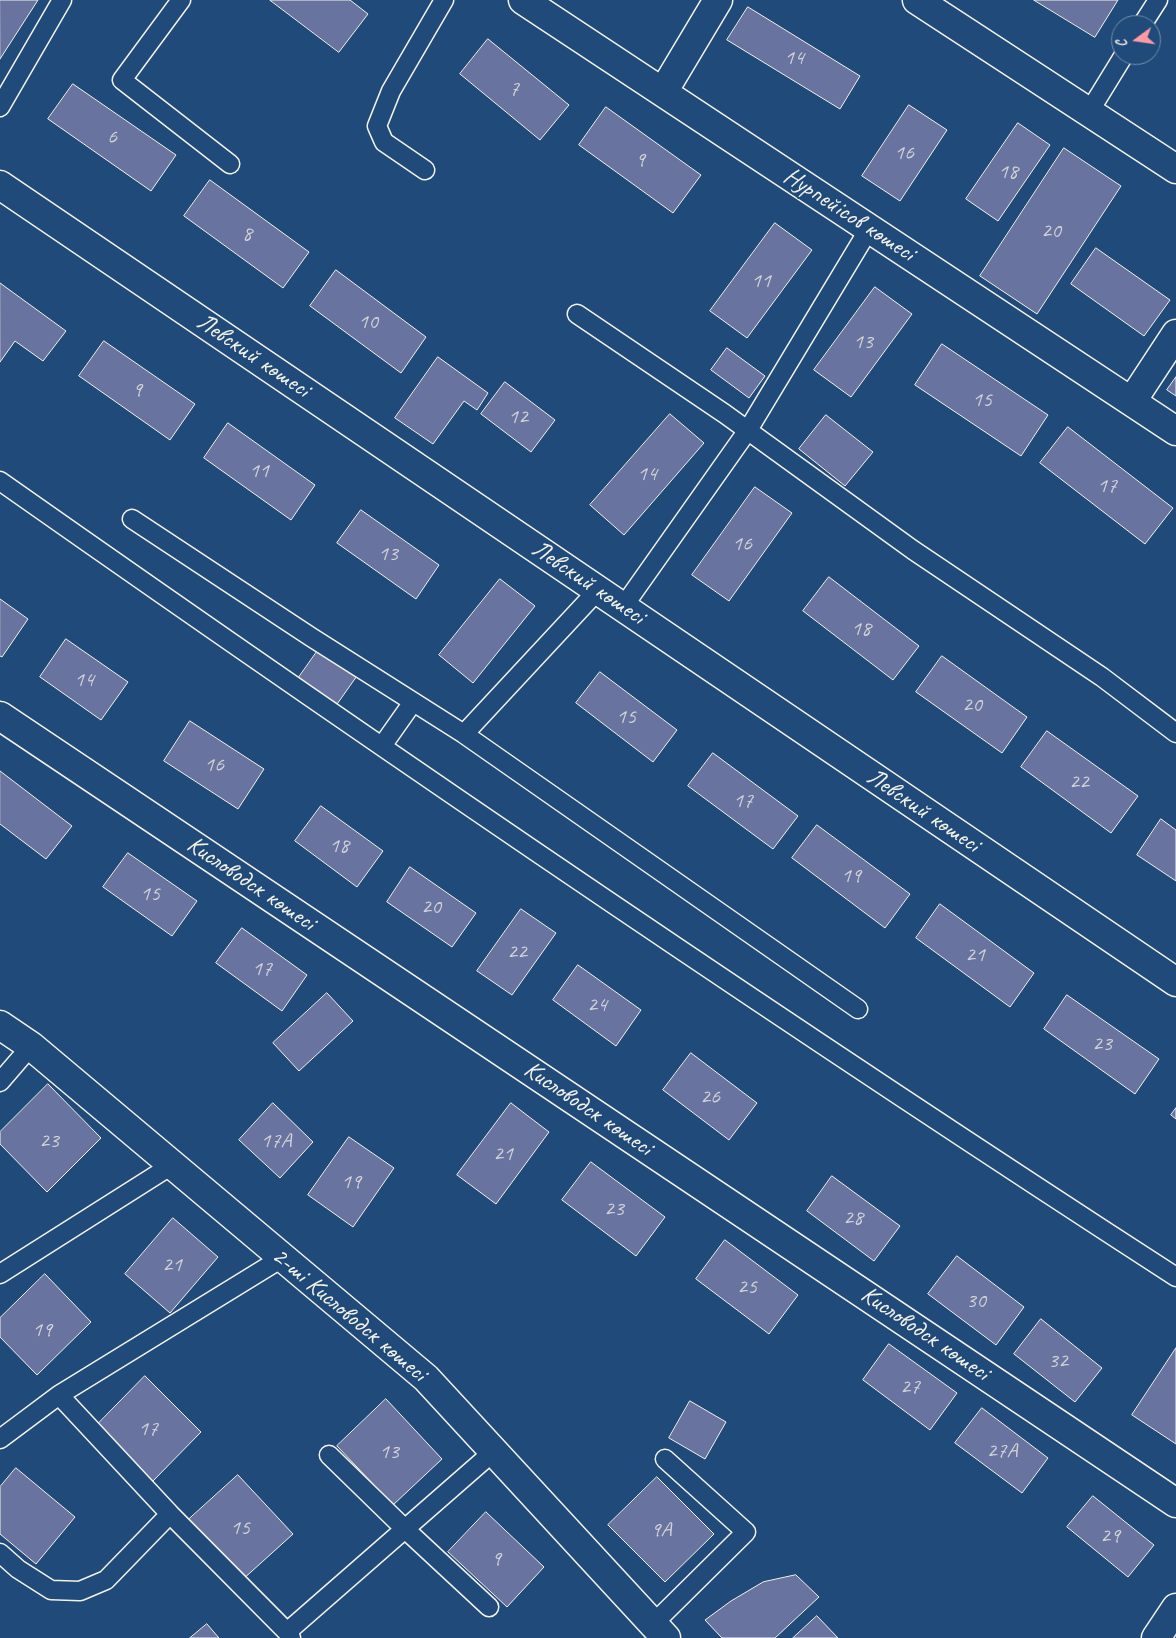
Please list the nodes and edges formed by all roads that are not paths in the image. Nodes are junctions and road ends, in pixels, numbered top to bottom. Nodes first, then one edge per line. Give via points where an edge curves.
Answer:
1 (62, 0) edge
2 (181, 0) edge
3 (444, 0) edge
4 (522, 0) edge
5 (718, 0) edge
6 (917, 0) edge
7 (1158, 0) edge
8 (1148, 15) edge
9 (1118, 65) edge
10 (663, 92) junction
11 (0, 107) edge
12 (1090, 112) junction
13 (230, 164) dead end
14 (1176, 169) edge
15 (425, 170) dead end
16 (0, 185) edge
17 (869, 228) junction
18 (577, 314) dead end
19 (1176, 334) edge
20 (1132, 401) junction
21 (748, 430) junction
22 (1176, 431) edge
23 (0, 481) edge
24 (132, 519) dead end
25 (598, 590) junction
26 (623, 607) junction
27 (413, 702) junction
28 (0, 716) edge
29 (1176, 733) edge
30 (464, 734) junction
31 (382, 746) junction
32 (1176, 982) edge
33 (858, 1010) dead end
34 (0, 1025) edge
35 (31, 1046) junction
36 (0, 1082) edge
37 (172, 1165) junction
38 (282, 1258) junction
39 (0, 1274) edge
40 (1176, 1277) edge
41 (59, 1395) junction
42 (0, 1439) edge
43 (493, 1452) junction
44 (329, 1455) dead end
45 (665, 1459) dead end
46 (1176, 1502) edge
47 (170, 1514) junction
48 (405, 1530) junction
49 (0, 1553) edge
50 (489, 1607) dead end
51 (1176, 1608) edge
52 (660, 1631) edge
53 (289, 1635) edge
54 (1156, 1638) edge

1 - 11 lane
2 - 13 lane via 122,80
3 - 15 lane via 391,91 377,126 384,142
4 - 10 street, Нурпейісов көшесі
5 - 10 street
6 - 12 street
7 - 8 lane
9 - 12 lane
10 - 17 street, Нурпейісов көшесі
12 - 14 street
16 - 25 street, Левский көшесі
17 - 20 street, Нурпейісов көшесі
17 - 21 lane
18 - 21 lane
19 - 20 street
20 - 22 street, Нурпейісов көшесі
21 - 26 lane
21 - 29 lane via 913,550 1102,677
23 - 31 lane
24 - 27 lane
25 - 26 street, Левский көшесі
25 - 30 lane
26 - 32 street, Левский көшесі
27 - 30 lane
27 - 31 lane
28 - 46 street, Кисловодск көшесі
30 - 33 lane
31 - 40 lane via 804,1032
34 - 35 street, 2-ші Кисловодск көшесі
35 - 36 lane
35 - 37 street, 2-ші Кисловодск көшесі
37 - 38 street, 2-ші Кисловодск көшесі
37 - 39 lane
38 - 41 lane
38 - 43 street, 2-ші Кисловодск көшесі via 426,1378
41 - 42 lane
41 - 47 lane
43 - 48 lane
43 - 52 street, 2-ші Кисловодск көшесі
44 - 48 lane
45 - 52 lane via 746,1532
47 - 49 lane via 106,1580 80,1591 51,1590
47 - 53 lane
48 - 50 lane
48 - 53 lane
51 - 54 street

